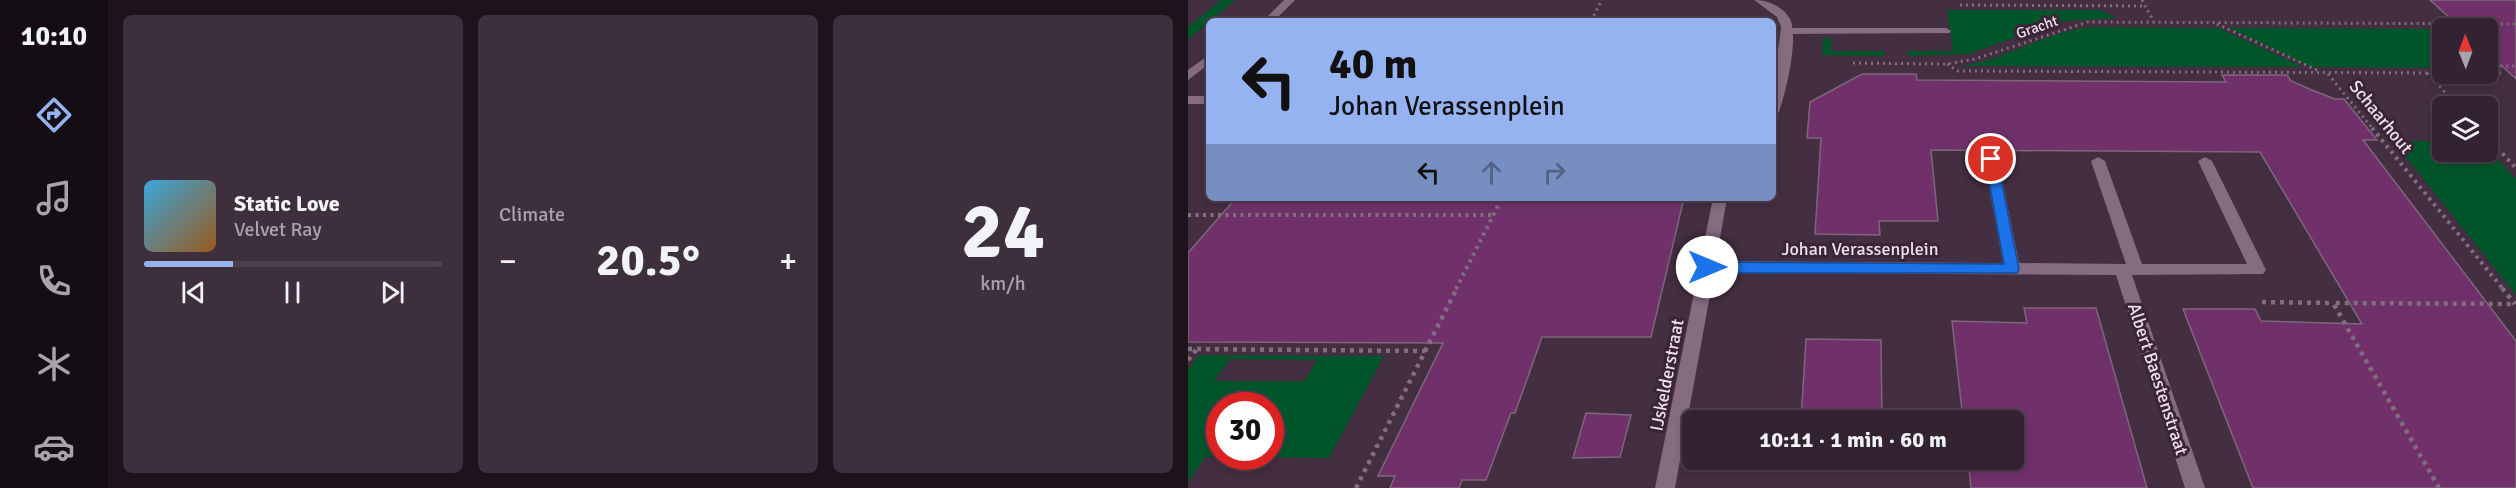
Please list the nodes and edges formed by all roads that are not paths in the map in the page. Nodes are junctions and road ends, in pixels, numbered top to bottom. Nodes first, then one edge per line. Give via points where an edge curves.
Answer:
1 (1290, 0) edge
2 (1759, 0) edge
3 (1271, 18) edge
4 (1787, 31) junction
5 (1947, 31) dead end
6 (1206, 61) edge
7 (1188, 76) edge
8 (1776, 95) edge
9 (1188, 100) edge
10 (1206, 100) edge
11 (1991, 159) dead end
12 (2098, 161) dead end
13 (2205, 161) dead end
14 (1719, 201) edge
15 (1707, 267) junction
16 (2012, 269) junction
17 (2129, 269) junction
18 (1665, 488) edge
19 (2195, 488) edge

1 - 3 street
2 - 4 street via 1782,16
4 - 5 street
4 - 8 street
6 - 7 street
9 - 10 street
11 - 16 street
12 - 17 street
13 - 17 street, Johan Verassenplein via 2258,270
14 - 15 street, IJskelderstraat
15 - 16 street, Johan Verassenplein
15 - 18 street, IJskelderstraat
16 - 17 street, Johan Verassenplein
17 - 19 street, Albert Baestenstraat

